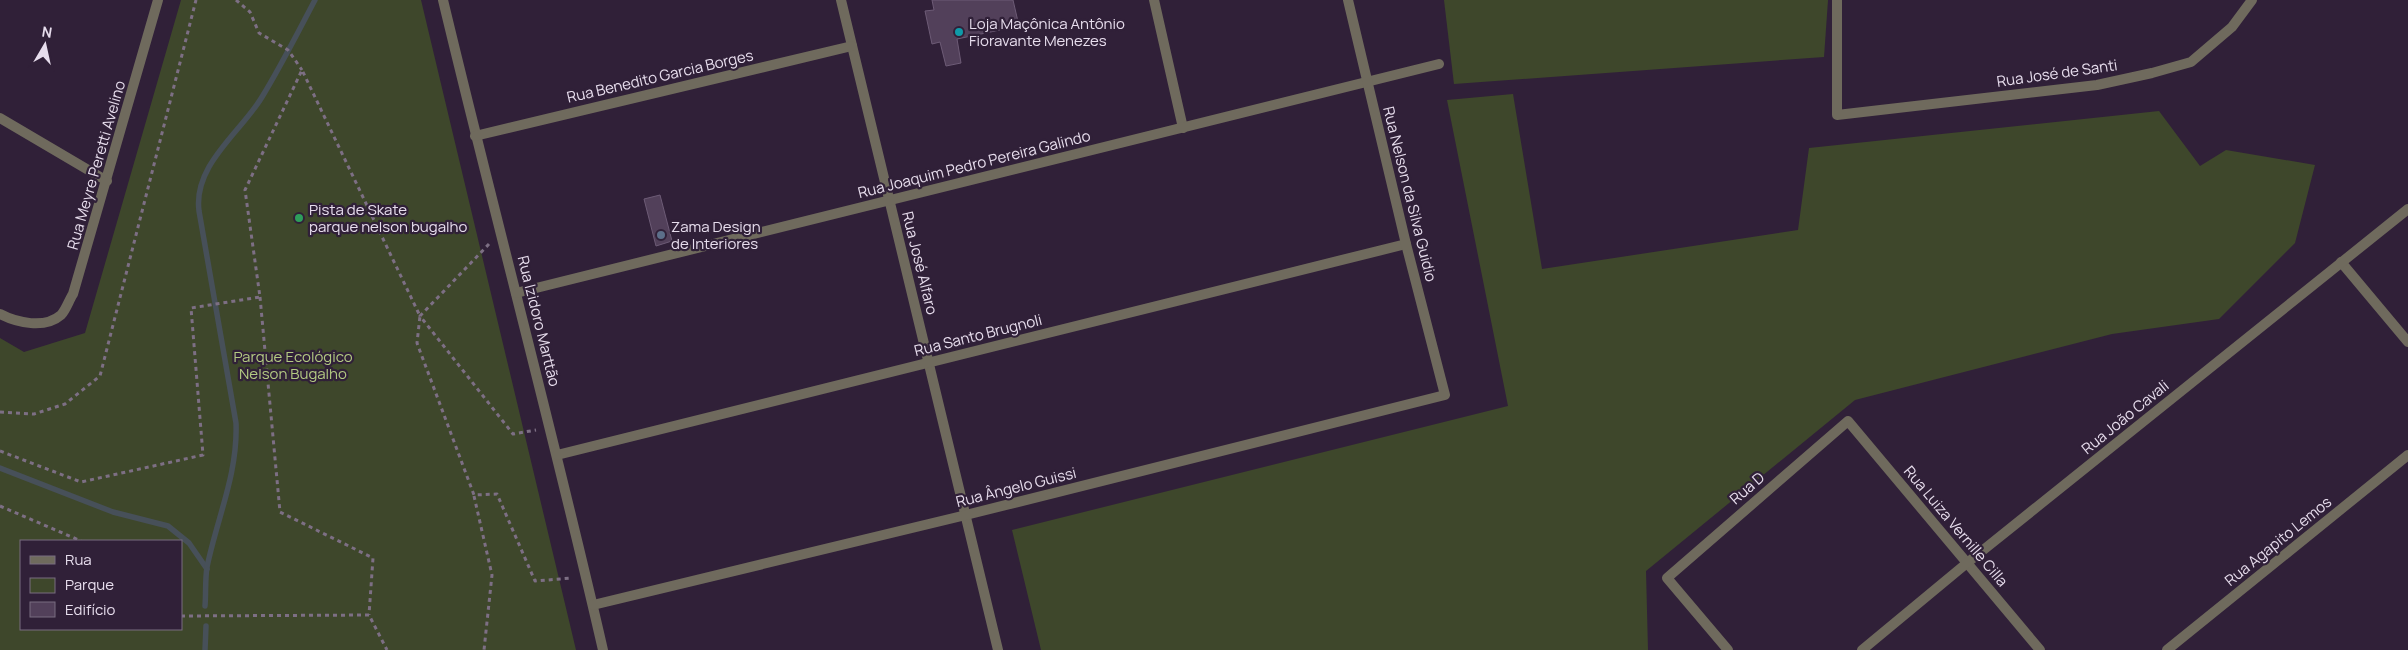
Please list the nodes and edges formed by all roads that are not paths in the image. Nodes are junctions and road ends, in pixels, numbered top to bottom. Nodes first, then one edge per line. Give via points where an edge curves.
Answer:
1 (158, 0) edge
2 (443, 0) edge
3 (841, 0) edge
4 (1154, 0) edge
5 (1348, 0) edge
6 (1837, 0) edge
7 (2252, 0) edge
8 (852, 46) junction
9 (1439, 64) dead end
10 (1368, 82) junction
11 (0, 118) edge
12 (1183, 128) junction
13 (475, 136) junction
14 (108, 181) junction
15 (890, 200) junction
16 (2408, 209) edge
17 (1406, 244) junction
18 (2342, 262) junction
19 (516, 293) junction
20 (0, 314) edge
21 (2408, 342) edge
22 (929, 363) junction
23 (1445, 395) joint
24 (1848, 420) joint
25 (557, 455) junction
26 (2408, 455) edge
27 (966, 515) junction
28 (1967, 562) junction
29 (593, 605) junction
30 (603, 650) edge
31 (998, 650) edge
32 (1728, 650) edge
33 (1862, 650) edge
34 (2040, 650) edge
35 (2166, 650) edge

1 - 14 street, Rua Meyre Peretti Avelino
2 - 13 street, Rua Izidoro Marttão
3 - 8 street, Rua José Alfaro
4 - 12 street
5 - 10 street, Rua Nelson da Silva Guidio
6 - 7 street, Rua José de Santi via 1837,115 2098,85 2152,73 2191,62 2232,27
8 - 13 street, Rua Benedito Garcia Borges
8 - 15 street, Rua José Alfaro
9 - 10 street, Rua Joaquim Pedro Pereira Galindo
10 - 12 street, Rua Joaquim Pedro Pereira Galindo
10 - 17 street, Rua Nelson da Silva Guidio
11 - 14 street
12 - 15 street, Rua Joaquim Pedro Pereira Galindo
13 - 19 street, Rua Izidoro Marttão
14 - 20 street, Rua Meyre Peretti Avelino via 73,294 60,315 41,324 26,323
15 - 19 street, Rua Joaquim Pedro Pereira Galindo
15 - 22 street, Rua José Alfaro
16 - 18 street, Rua João Cavali
17 - 22 street, Rua Santo Brugnoli
17 - 23 street, Rua Nelson da Silva Guidio
18 - 21 street
18 - 28 street, Rua João Cavali
19 - 25 street, Rua Izidoro Marttão
22 - 25 street, Rua Santo Brugnoli
22 - 27 street, Rua José Alfaro
23 - 27 street, Rua Ângelo Guissi
24 - 28 street, Rua Luiza Vernille Cilla
24 - 32 street, Rua D via 1666,578
25 - 29 street, Rua Izidoro Marttão
26 - 35 street, Rua Agapito Lemos
27 - 29 street, Rua Ângelo Guissi
27 - 31 street, Rua José Alfaro
28 - 33 street, Rua João Cavali
28 - 34 street, Rua Luiza Vernille Cilla
29 - 30 street, Rua Izidoro Marttão

